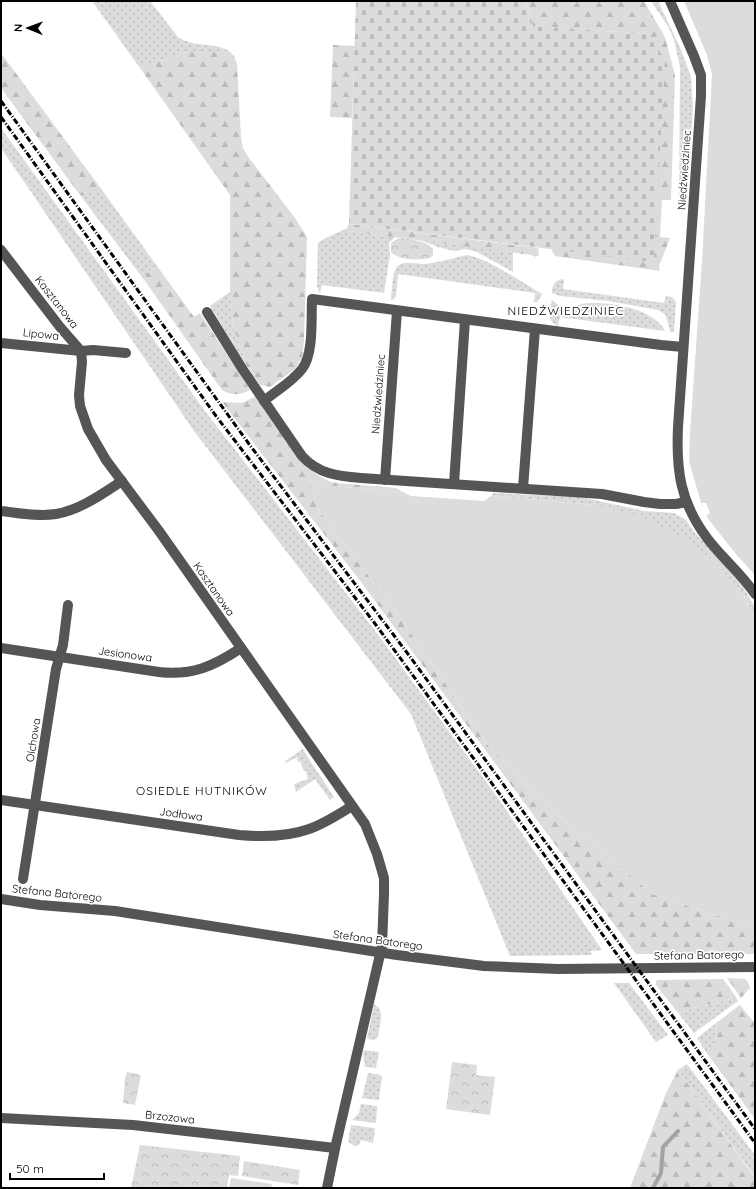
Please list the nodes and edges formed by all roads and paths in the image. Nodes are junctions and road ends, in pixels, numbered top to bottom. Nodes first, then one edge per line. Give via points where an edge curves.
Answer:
1 (670, 1) edge
2 (1, 250) edge
3 (397, 311) junction
4 (207, 312) dead end
5 (465, 320) junction
6 (535, 329) junction
7 (1, 343) edge
8 (683, 347) junction
9 (81, 350) junction
10 (126, 353) dead end
11 (264, 401) junction
12 (385, 480) junction
13 (122, 481) junction
14 (454, 484) junction
15 (523, 488) junction
16 (686, 502) junction
17 (1, 511) edge
18 (755, 594) edge
19 (68, 605) dead end
20 (1, 648) edge
21 (241, 648) junction
22 (60, 657) junction
23 (1, 800) edge
24 (34, 806) junction
25 (352, 806) junction
26 (23, 879) dead end
27 (1, 899) edge
28 (380, 952) junction
29 (755, 967) edge
30 (1, 1118) edge
31 (335, 1148) junction
32 (328, 1188) edge

1 - 8 street, Niedźwiedziniec via 701,75
2 - 9 street, Kasztanowa via 60,327
3 - 5 street
3 - 11 street via 312,299 310,348 303,368
3 - 12 street, Niedźwiedziniec
4 - 11 street
5 - 6 street
5 - 14 street
6 - 8 street
6 - 15 street
7 - 9 street, Lipowa
8 - 16 street, Niedźwiedziniec via 677,448 678,468
9 - 10 street, Lipowa
9 - 13 street, Kasztanowa via 79,396 83,419 93,439
11 - 12 street via 302,456 313,466 325,473
12 - 14 street
13 - 17 street via 88,503 63,512 38,514
13 - 21 street, Kasztanowa
14 - 15 street
15 - 16 street via 602,494 660,504
16 - 18 street, Niedźwiedziniec via 707,538
19 - 22 street, Olchowa
20 - 22 street, Jesionowa
21 - 22 street, Jesionowa via 208,667 178,673
21 - 25 street, Kasztanowa
22 - 24 street, Olchowa
23 - 24 street, Jodłowa
24 - 25 street, Jodłowa via 259,837 308,830
24 - 26 street, Olchowa
25 - 28 street, Kasztanowa via 370,834 384,878 383,935
27 - 28 street, Stefana Batorego via 115,911
28 - 29 street, Stefana Batorego via 506,968
28 - 31 street
30 - 31 street, Brzozowa via 133,1125
31 - 32 street

